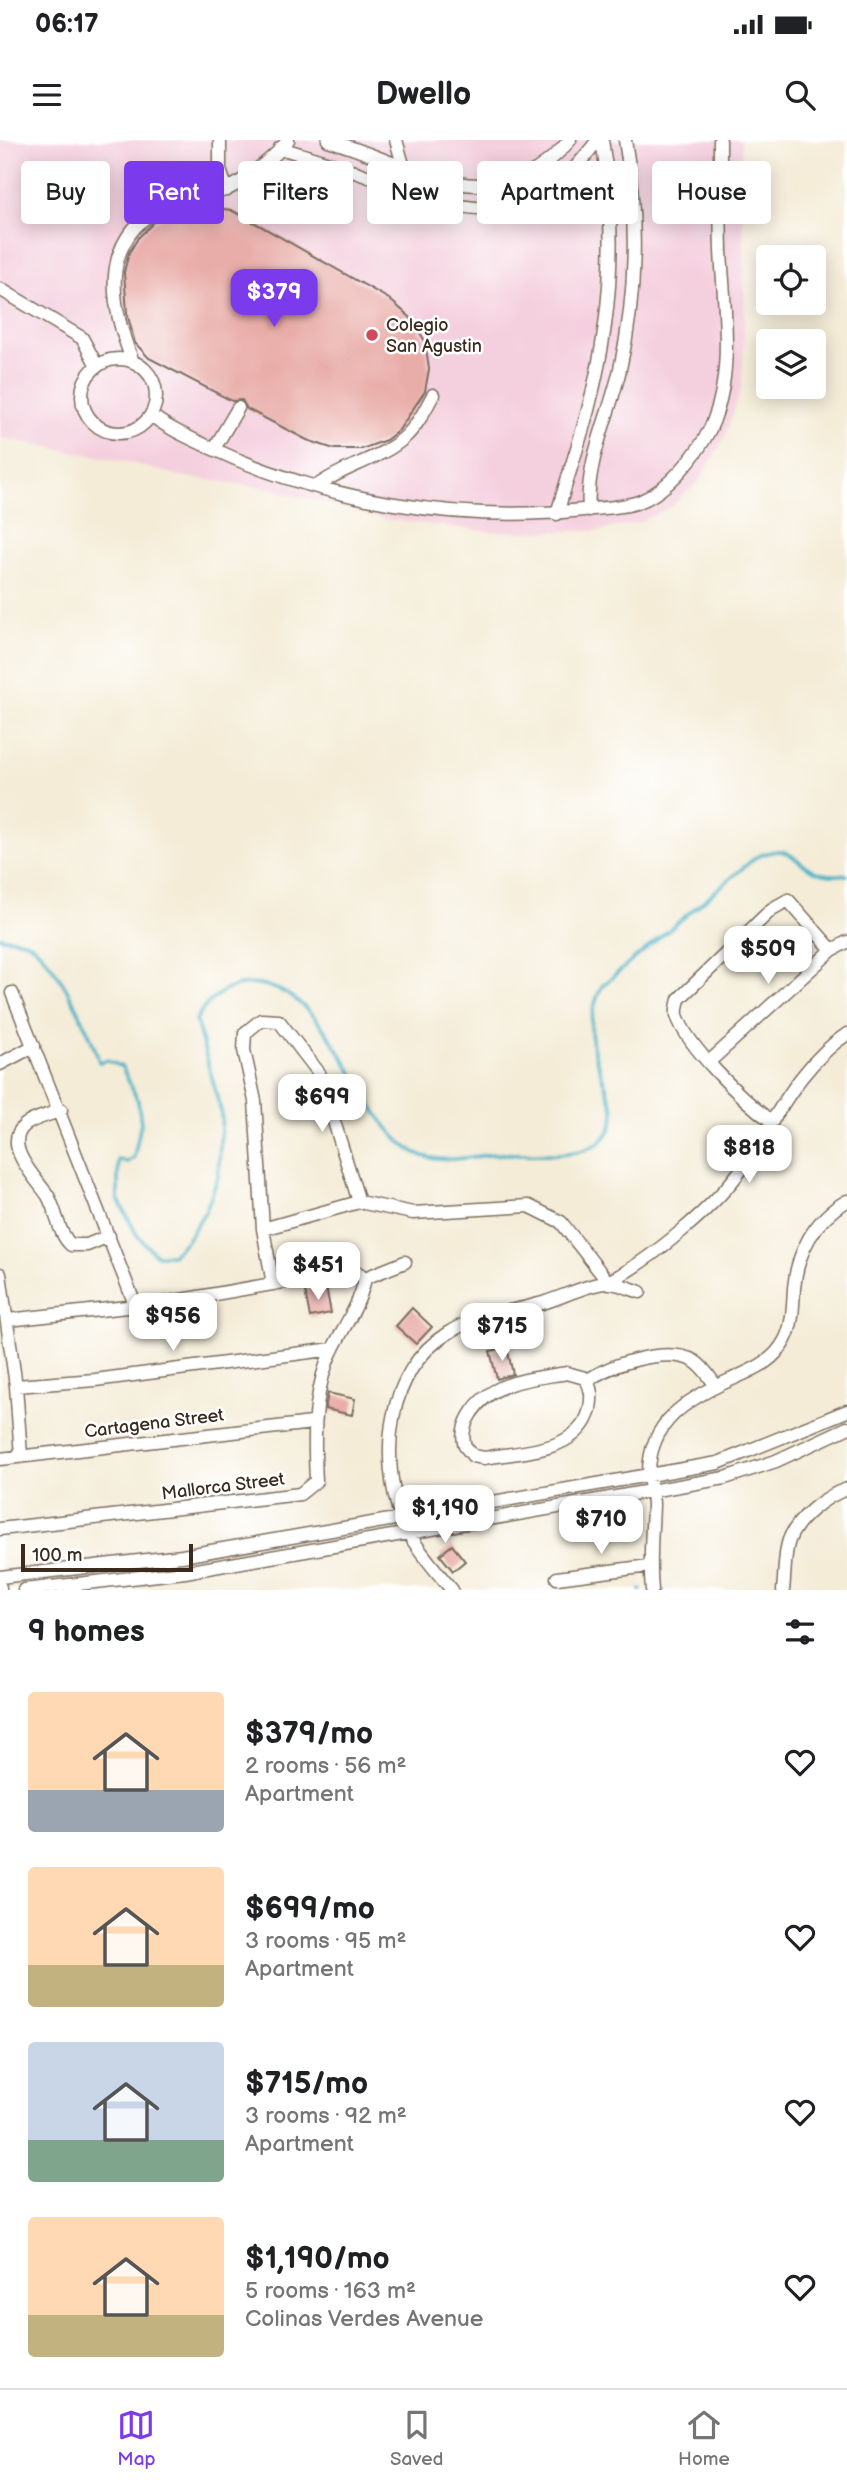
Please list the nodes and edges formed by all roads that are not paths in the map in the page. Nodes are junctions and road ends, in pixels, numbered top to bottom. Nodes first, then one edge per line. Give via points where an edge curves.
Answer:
1 (220, 140) edge
2 (328, 140) edge
3 (396, 140) edge
4 (570, 140) edge
5 (600, 140) edge
6 (625, 140) edge
7 (720, 140) edge
8 (284, 144) edge
9 (389, 161) edge
10 (402, 161) edge
11 (367, 176) edge
12 (463, 185) edge
13 (227, 190) junction
14 (463, 208) edge
15 (0, 289) edge
16 (133, 362) junction
17 (97, 366) junction
18 (433, 396) dead end
19 (238, 408) dead end
20 (150, 415) junction
21 (214, 449) junction
22 (317, 486) junction
23 (589, 510) junction
24 (557, 514) junction
25 (847, 942) edge
26 (832, 950) junction
27 (12, 993) dead end
28 (847, 1034) edge
29 (34, 1046) junction
30 (710, 1061) junction
31 (0, 1064) edge
32 (61, 1110) junction
33 (771, 1121) junction
34 (359, 1202) junction
35 (847, 1202) edge
36 (262, 1229) junction
37 (109, 1236) junction
38 (405, 1262) dead end
39 (0, 1274) edge
40 (365, 1278) junction
41 (608, 1282) junction
42 (273, 1284) junction
43 (640, 1293) dead end
44 (136, 1307) junction
45 (8, 1320) junction
46 (334, 1349) junction
47 (587, 1381) junction
48 (16, 1386) junction
49 (716, 1386) junction
50 (847, 1411) edge
51 (312, 1423) junction
52 (847, 1427) edge
53 (20, 1456) junction
54 (0, 1458) edge
55 (649, 1476) junction
56 (847, 1489) edge
57 (652, 1493) junction
58 (402, 1520) junction
59 (0, 1530) edge
60 (411, 1534) junction
61 (649, 1566) junction
62 (0, 1577) edge
63 (557, 1578) dead end
64 (448, 1589) edge
65 (24, 1590) edge
66 (652, 1590) edge
67 (783, 1590) edge

1 - 13 street via 220,170
2 - 9 street
3 - 10 street
4 - 12 street via 539,170 514,182
5 - 14 street via 565,179 525,202
5 - 24 street via 612,218 604,340
6 - 23 street via 634,221 629,319 590,478
7 - 23 street via 725,381 716,415 695,454 655,492 641,501
8 - 11 street
8 - 13 street
13 - 16 street via 173,202 134,228 116,262 112,297
15 - 17 street via 82,338
16 - 17 street via 113,359
16 - 20 street via 154,383 156,399
17 - 20 street via 82,391 83,407 91,420 110,432 126,432
18 - 22 street via 406,437
19 - 21 street
20 - 21 street
21 - 22 street
22 - 24 street via 436,509
23 - 24 street
25 - 26 street
26 - 30 street
26 - 30 street via 788,900 772,909 679,999 676,1012 683,1028
27 - 29 street
28 - 33 street via 822,1051
29 - 31 street
29 - 32 street
30 - 33 street via 743,1100
32 - 37 street
32 - 37 street via 25,1126 17,1138 19,1153 49,1198 71,1245 87,1245
33 - 41 street via 744,1166 695,1220
34 - 36 street
34 - 36 street via 319,1073 279,1021 261,1020 245,1033 244,1050 255,1101
34 - 41 street via 413,1213 529,1206 561,1222
35 - 49 street via 824,1219 802,1248 790,1323 775,1354
36 - 42 street
37 - 44 street
38 - 40 street
39 - 45 street
40 - 42 street via 355,1271
40 - 46 street, Mallorca Street via 362,1298
41 - 43 street
41 - 58 street via 480,1317 445,1334 426,1350 404,1383 392,1422 390,1456
42 - 44 street
44 - 45 street
45 - 48 street
46 - 48 street
46 - 51 street, Mallorca Street
47 - 47 street via 567,1373 498,1388 466,1423 465,1446 473,1456 484,1458 569,1440 588,1415 592,1398
47 - 49 street via 617,1364 673,1357 694,1362
48 - 53 street
49 - 55 street via 680,1407 662,1427 652,1448
50 - 55 street via 718,1464
51 - 53 street, Cartagena Street
51 - 59 street, Mallorca Street via 316,1481 300,1494
52 - 57 street via 776,1461 726,1478
53 - 54 street, Cartagena Street
55 - 57 street
55 - 58 street
56 - 67 street via 830,1494 788,1541
57 - 60 street
57 - 61 street
58 - 60 street
58 - 62 street via 182,1556
60 - 64 street
60 - 65 street via 185,1572
61 - 63 street
61 - 66 street

